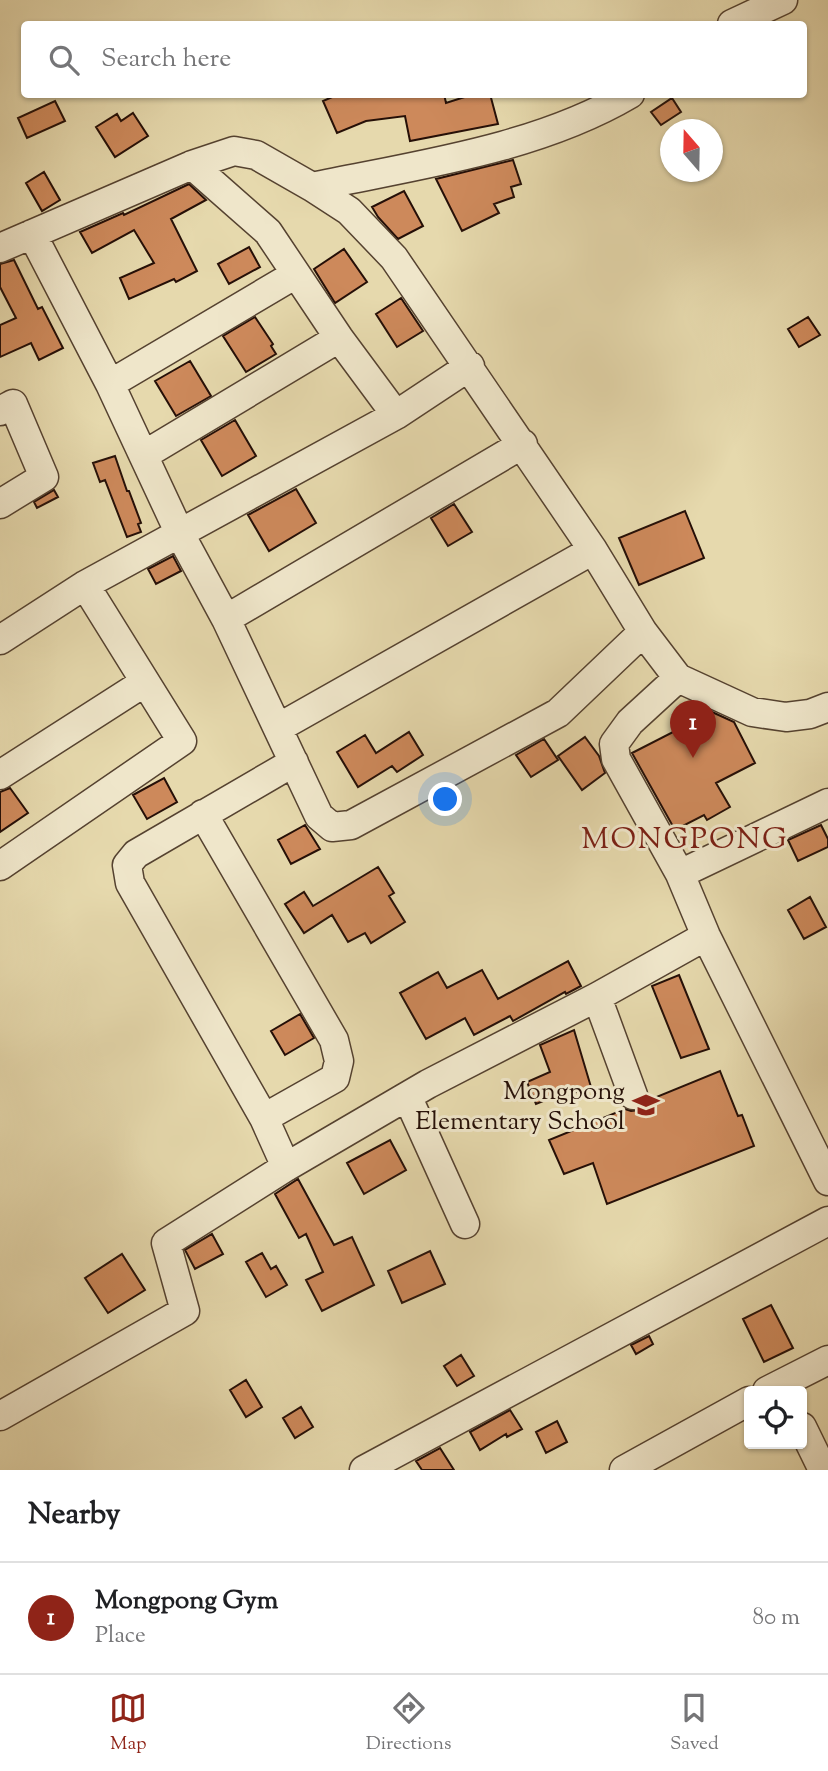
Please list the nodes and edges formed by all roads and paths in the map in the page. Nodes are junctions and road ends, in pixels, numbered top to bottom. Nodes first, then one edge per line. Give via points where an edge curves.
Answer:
1 (783, 0) edge
2 (738, 21) edge
3 (623, 98) edge
4 (192, 165) junction
5 (312, 187) junction
6 (32, 234) junction
7 (0, 248) edge
8 (296, 274) junction
9 (339, 338) junction
10 (470, 366) junction
11 (110, 384) junction
12 (0, 411) edge
13 (396, 415) junction
14 (523, 444) junction
15 (144, 454) junction
16 (0, 504) edge
17 (180, 534) junction
18 (593, 550) junction
19 (85, 585) junction
20 (226, 619) junction
21 (643, 632) junction
22 (0, 640) edge
23 (678, 678) junction
24 (145, 682) junction
25 (828, 707) edge
26 (278, 728) junction
27 (294, 762) junction
28 (0, 775) edge
29 (828, 803) edge
30 (203, 814) junction
31 (0, 866) edge
32 (680, 874) junction
33 (706, 936) junction
34 (597, 997) junction
35 (633, 1095) dead end
36 (408, 1098) junction
37 (264, 1118) junction
38 (286, 1167) junction
39 (828, 1181) edge
40 (828, 1221) edge
41 (465, 1224) dead end
42 (828, 1360) edge
43 (782, 1386) edge
44 (744, 1404) edge
45 (0, 1416) edge
46 (807, 1437) edge
47 (364, 1470) edge
48 (624, 1470) edge
49 (823, 1470) edge

1 - 2 street
3 - 5 street via 539,136
4 - 5 street via 234,151 256,155
4 - 6 street
4 - 8 street via 268,232
5 - 10 street via 349,211 394,258
6 - 7 street
6 - 11 street
8 - 9 street
8 - 11 street
9 - 13 street
9 - 15 street
10 - 13 street
10 - 14 street
11 - 15 street
12 - 16 street via 13,404 44,477
13 - 17 street
14 - 18 street
14 - 20 street
15 - 17 street
17 - 19 street
17 - 20 street
18 - 21 street
18 - 26 street
19 - 22 street
19 - 24 street
20 - 26 street
21 - 23 street
21 - 27 street via 558,713 351,825 332,827 319,816
23 - 25 street via 752,712 786,717
23 - 32 street via 630,722 614,744 616,759
24 - 28 street
24 - 31 street via 182,741
26 - 27 street
27 - 30 street
29 - 32 street
30 - 37 street via 136,854 127,865 130,883
30 - 37 street via 334,1040 339,1060 335,1078
32 - 33 street
33 - 34 street
33 - 39 street
34 - 35 street
34 - 36 street
36 - 38 street
36 - 41 street
37 - 38 street
38 - 45 street via 166,1243 184,1311
40 - 47 street
42 - 43 street
44 - 48 street
46 - 49 street

